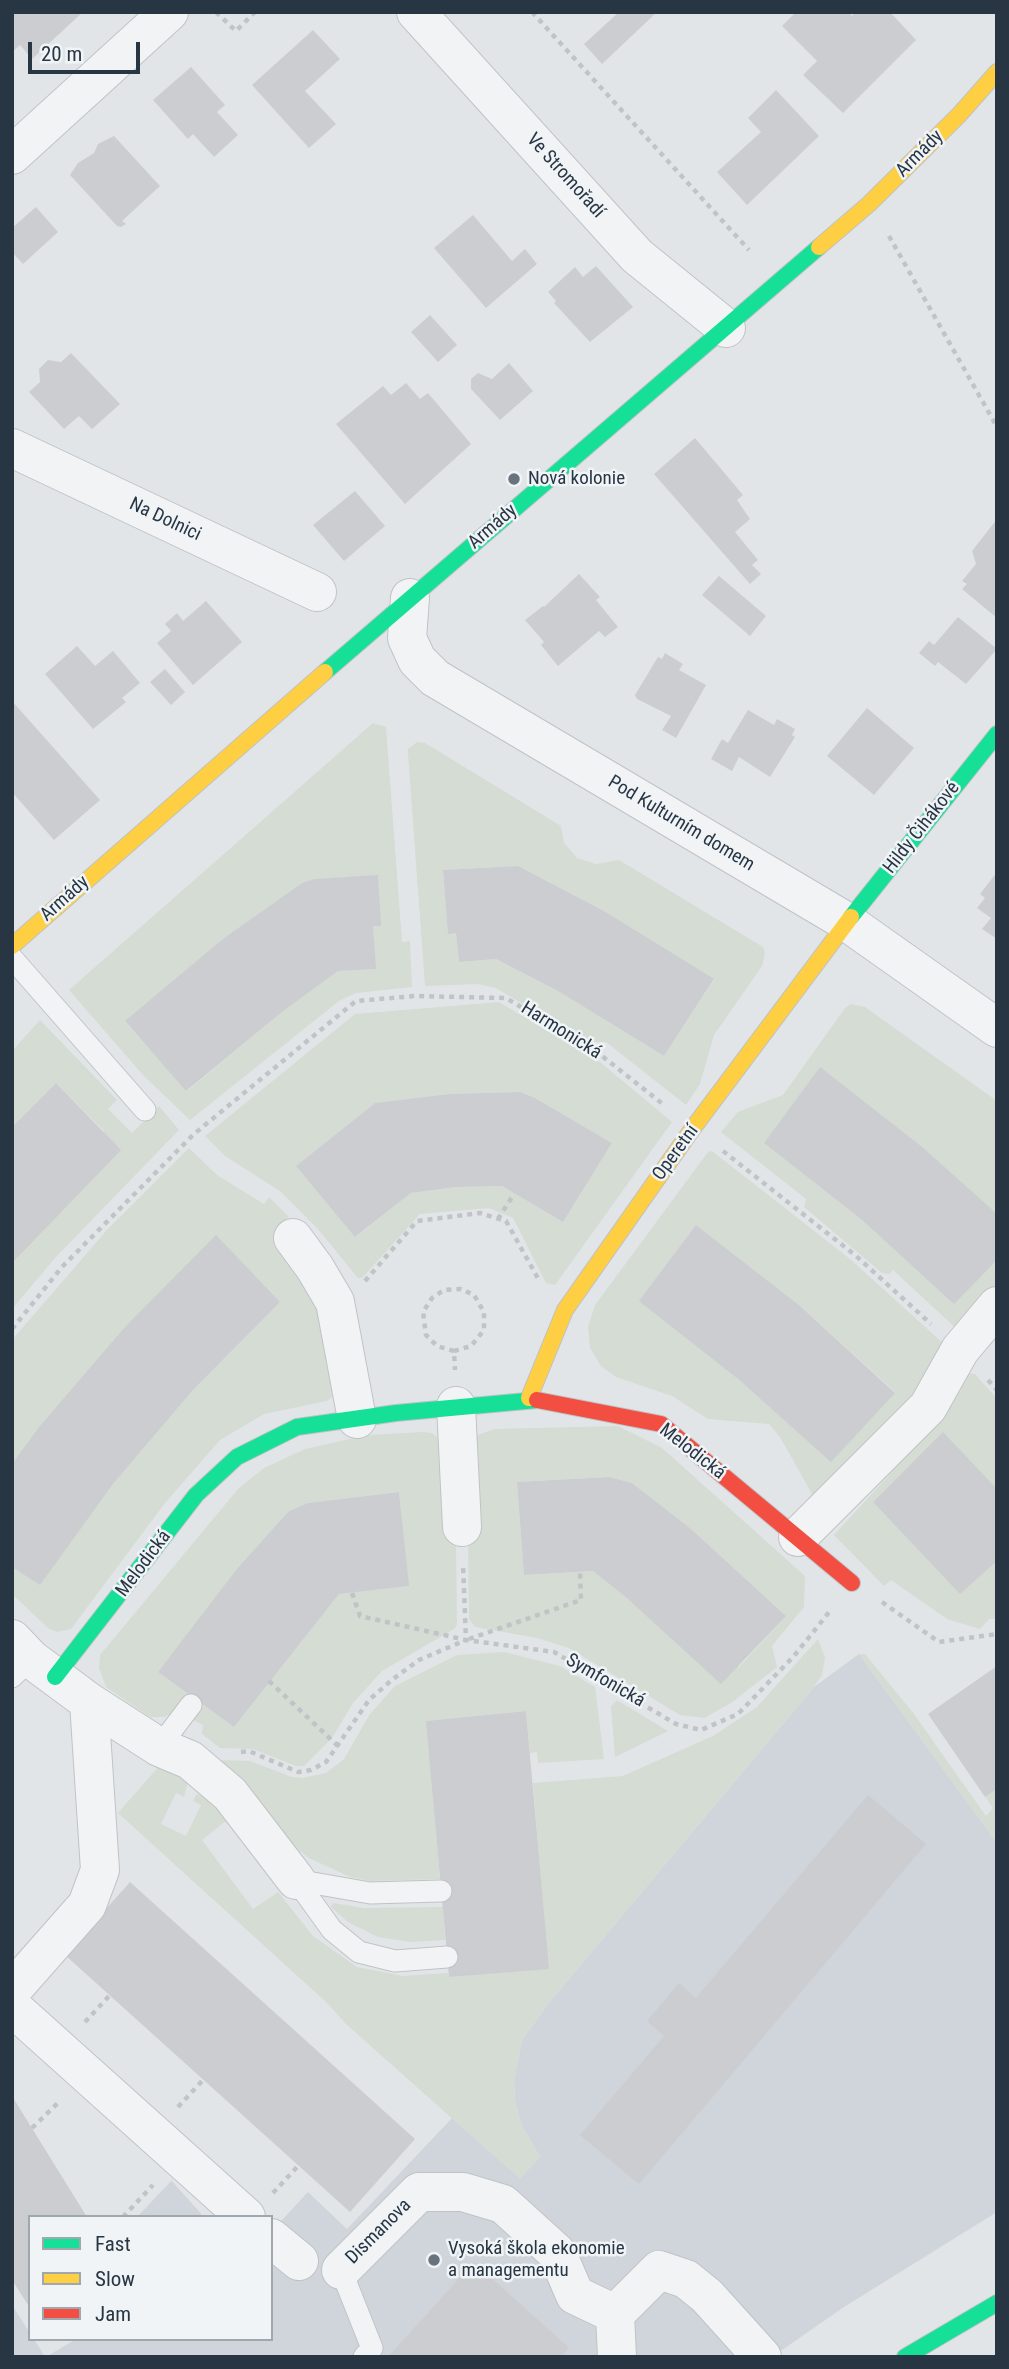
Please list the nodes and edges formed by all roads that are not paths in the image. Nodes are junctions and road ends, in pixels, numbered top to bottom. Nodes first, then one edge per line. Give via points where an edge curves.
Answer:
1 (169, 12) edge
2 (416, 12) edge
3 (997, 72) edge
4 (12, 155) edge
5 (726, 328) junction
6 (12, 448) edge
7 (317, 592) dead end
8 (410, 598) junction
9 (997, 734) edge
10 (847, 922) junction
11 (12, 946) edge
12 (12, 958) edge
13 (997, 1028) edge
14 (145, 1110) dead end
15 (293, 1238) dead end
16 (997, 1306) edge
17 (529, 1398) junction
18 (456, 1406) junction
19 (356, 1419) junction
20 (462, 1527) road end
21 (798, 1537) junction
22 (852, 1583) road end
23 (28, 1663) edge
24 (89, 1702) junction
25 (191, 1705) dead end
26 (159, 1747) junction
27 (296, 1880) junction
28 (442, 1891) dead end
29 (447, 1958) dead end
30 (12, 1990) edge
31 (12, 2007) edge
32 (256, 2209) edge
33 (341, 2270) joint
34 (997, 2303) edge
35 (615, 2315) junction
36 (967, 2320) junction
37 (951, 2348) dead end
38 (364, 2357) edge
39 (617, 2357) edge
40 (762, 2357) edge
41 (905, 2357) edge

1 - 4 street
2 - 5 street, Ve Stromořadí via 637,256
3 - 5 street, Armády via 869,204
5 - 8 street, Armády
6 - 7 street, Na Dolnici
8 - 10 street, Pod Kulturním domem via 407,638 417,660 435,678
8 - 11 street, Armády
9 - 10 street, Hildy Čihákové
10 - 13 street, Pod Kulturním domem
10 - 17 street, Operetní via 565,1310
12 - 14 lane
15 - 19 street via 335,1303
16 - 21 street via 960,1350 928,1407
17 - 18 street, Melodická
17 - 21 street, Melodická via 661,1424
18 - 19 street, Melodická
18 - 20 street
19 - 23 street, Melodická via 297,1427 237,1457 196,1495 99,1624
21 - 22 street, Melodická
23 - 24 street
24 - 26 street
24 - 30 street via 100,1870 87,1905
25 - 26 lane
26 - 27 street via 190,1760 230,1794
27 - 28 lane via 370,1894
27 - 29 lane via 332,1930 359,1952 395,1961
31 - 32 street
33 - 35 street, Dismanova via 419,2192 463,2192 503,2204 557,2253 575,2295
33 - 38 lane via 372,2348
34 - 36 street
35 - 39 street
35 - 40 street via 659,2270 686,2278 697,2287
36 - 37 street
36 - 41 street

